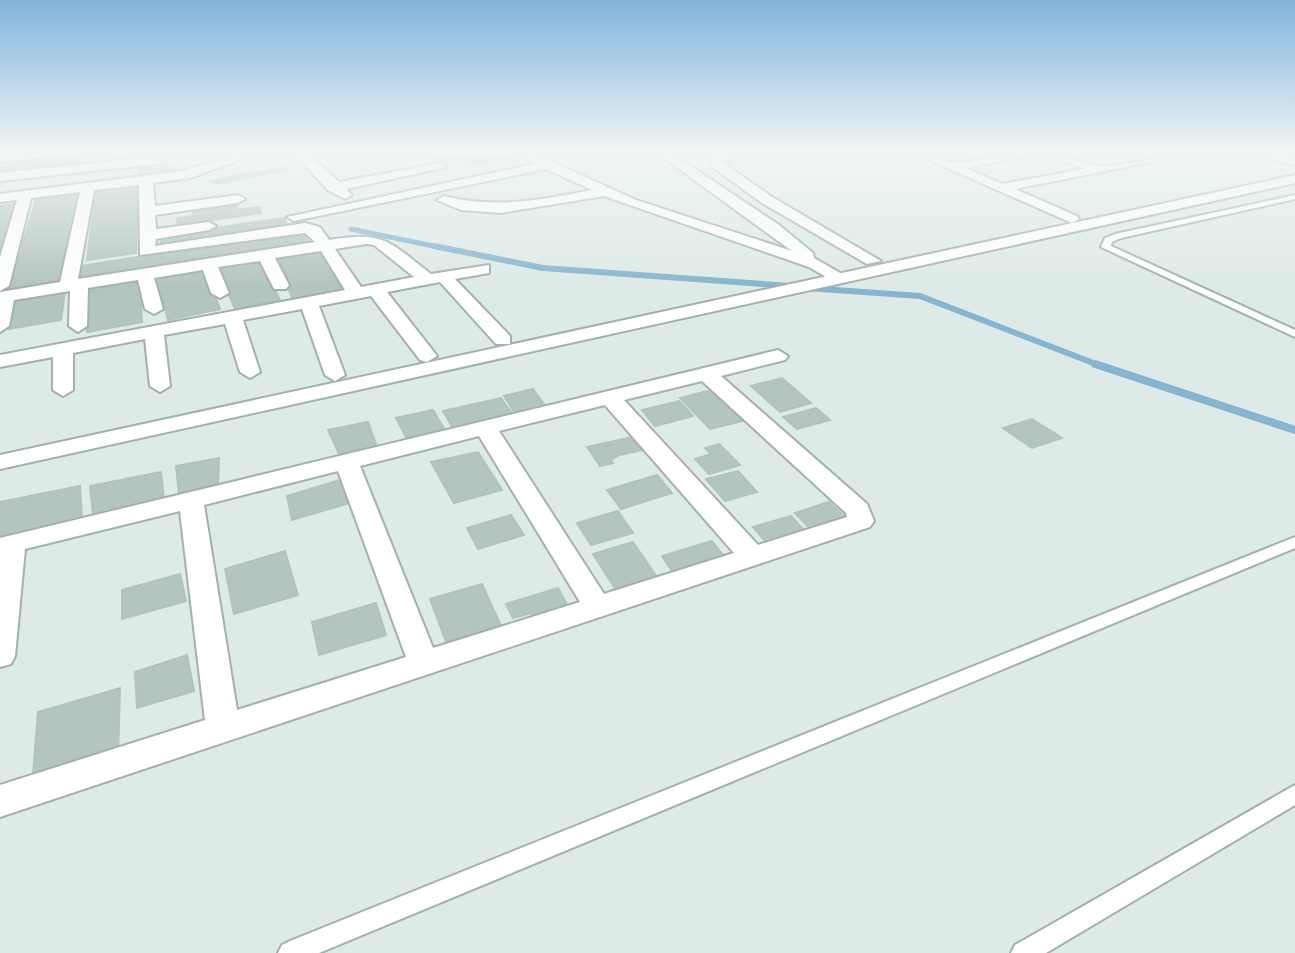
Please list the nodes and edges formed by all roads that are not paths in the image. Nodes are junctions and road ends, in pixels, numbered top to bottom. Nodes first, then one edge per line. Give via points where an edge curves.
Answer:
1 (25, 197) edge
2 (87, 197) edge
3 (147, 197) edge
4 (175, 197) edge
5 (348, 197) edge
6 (389, 197) edge
7 (458, 197) edge
8 (566, 197) edge
9 (618, 197) edge
10 (724, 197) edge
11 (763, 197) edge
12 (1023, 197) edge
13 (1172, 197) edge
14 (1203, 197) edge
15 (1293, 197) edge
16 (238, 199) dead end
17 (444, 200) junction
18 (357, 204) junction
19 (147, 205) junction
20 (377, 213) dead end
21 (1072, 219) junction
22 (299, 222) junction
23 (324, 245) junction
24 (265, 255) junction
25 (873, 261) junction
26 (209, 264) junction
27 (483, 269) dead end
28 (826, 273) junction
29 (145, 275) junction
30 (435, 278) junction
31 (74, 284) junction
32 (280, 285) dead end
33 (375, 289) junction
34 (756, 291) junction
35 (2, 293) edge
36 (220, 293) dead end
37 (356, 293) junction
38 (309, 303) junction
39 (154, 309) dead end
40 (233, 318) junction
41 (0, 326) edge
42 (78, 326) dead end
43 (154, 332) junction
44 (1295, 334) edge
45 (503, 340) junction
46 (63, 349) junction
47 (427, 356) junction
48 (778, 356) dead end
49 (0, 361) edge
50 (250, 372) dead end
51 (335, 375) junction
52 (707, 375) junction
53 (160, 386) dead end
54 (63, 390) dead end
55 (610, 398) junction
56 (486, 429) junction
57 (0, 447) edge
58 (0, 462) edge
59 (347, 463) junction
60 (191, 501) junction
61 (1295, 542) edge
62 (6, 546) edge
63 (754, 558) junction
64 (598, 608) junction
65 (0, 656) edge
66 (424, 665) junction
67 (223, 729) junction
68 (1295, 794) edge
69 (0, 801) edge
70 (290, 953) edge
71 (1023, 953) edge

1 - 35 street
2 - 31 street
3 - 19 street
4 - 19 street
5 - 18 street
6 - 18 street
7 - 17 street
8 - 17 street via 463,208
9 - 28 street
10 - 28 street via 772,227
11 - 25 street
12 - 21 street
13 - 21 street
14 - 28 street
15 - 44 lane via 1118,236 1106,247
16 - 19 street
17 - 20 street
18 - 22 street
19 - 22 street via 149,235 290,214
21 - 25 street
22 - 23 street via 315,230
23 - 24 street
23 - 30 street via 379,242
23 - 37 street
24 - 26 street
24 - 32 street
25 - 28 street
26 - 29 street
26 - 36 street
27 - 30 street
28 - 34 street
29 - 31 street
29 - 39 street
30 - 33 street
30 - 45 street
31 - 35 street
31 - 42 street
33 - 37 street
33 - 47 street
34 - 45 street
34 - 58 street
35 - 41 street
37 - 38 street
38 - 40 street
38 - 51 street
40 - 43 street
40 - 50 street
43 - 46 street
43 - 53 street
45 - 47 street
46 - 49 street
46 - 54 street
47 - 51 street
48 - 52 street
51 - 57 street
52 - 55 street
52 - 63 street via 862,515 853,526
55 - 56 street
55 - 63 street
56 - 59 street
56 - 64 street
59 - 60 street
59 - 66 street
60 - 62 street
60 - 67 street
61 - 70 lane
62 - 65 street
63 - 64 street
64 - 66 street
66 - 67 street
67 - 69 street
68 - 71 lane

